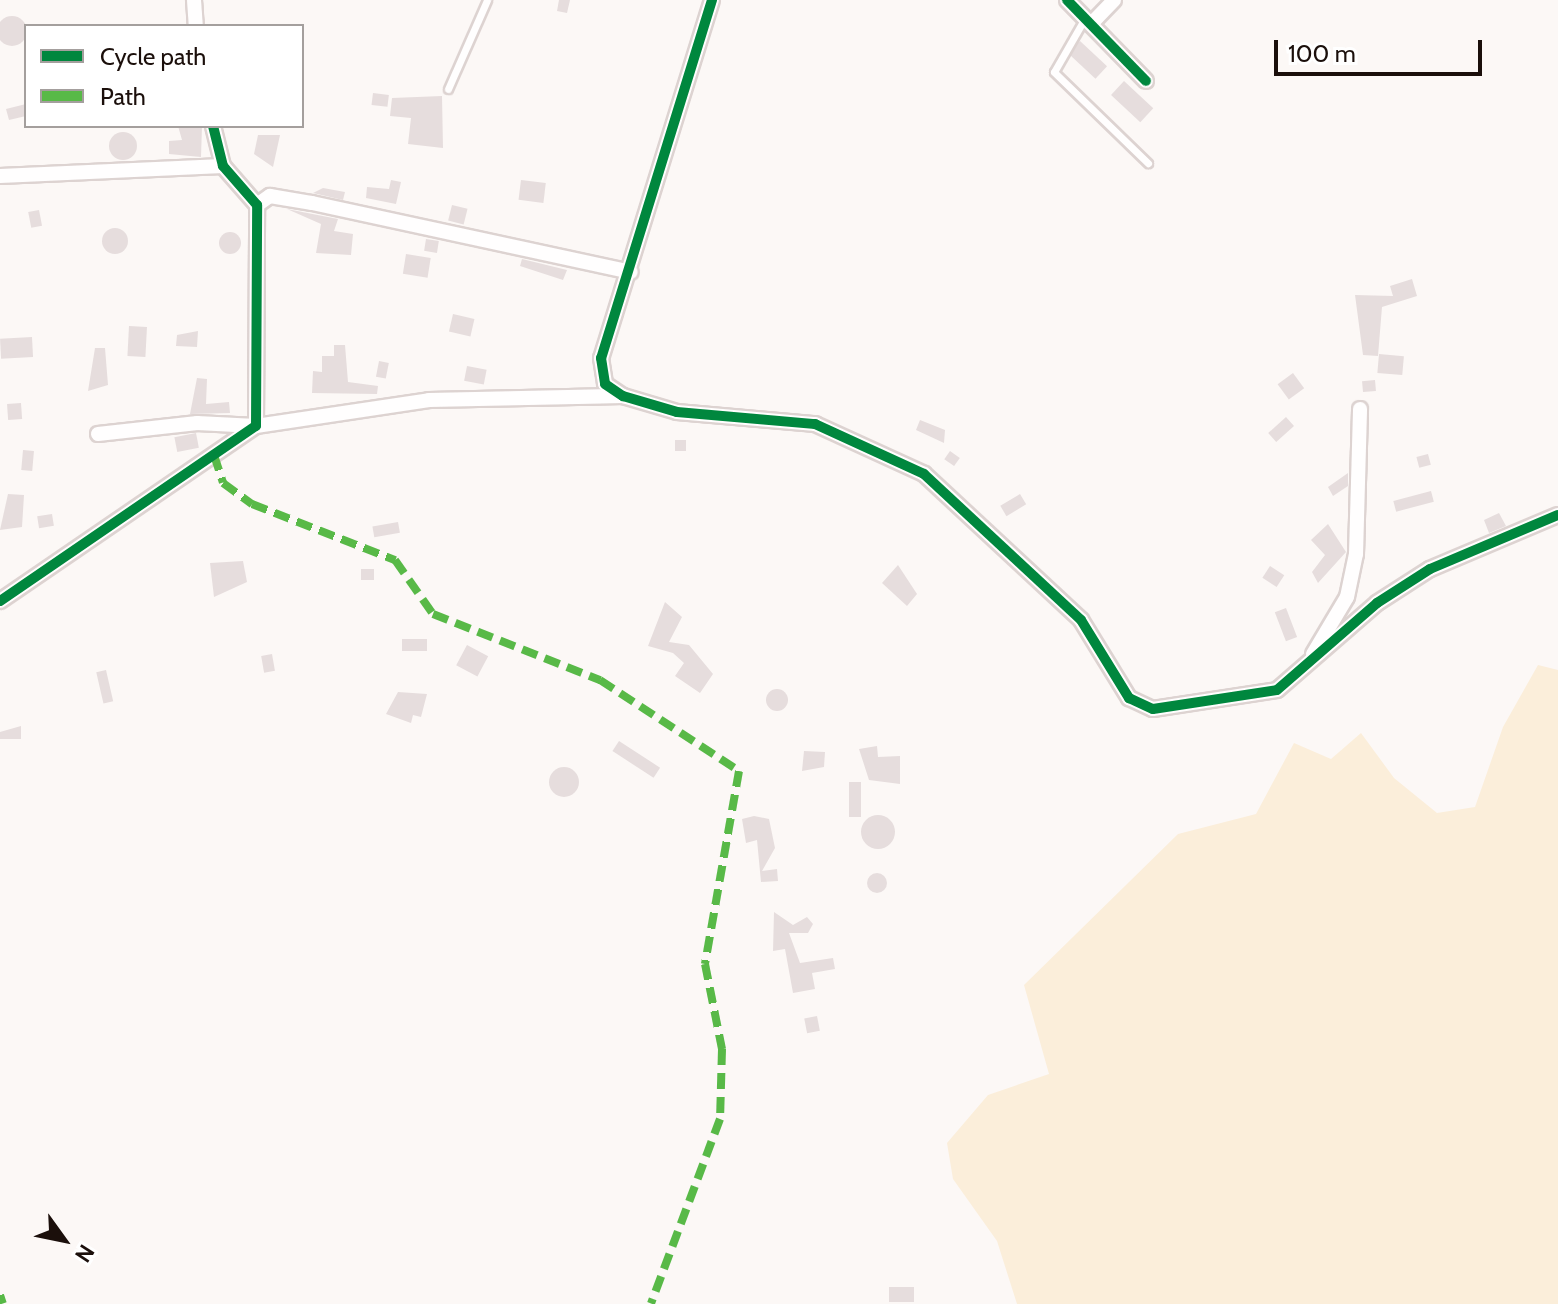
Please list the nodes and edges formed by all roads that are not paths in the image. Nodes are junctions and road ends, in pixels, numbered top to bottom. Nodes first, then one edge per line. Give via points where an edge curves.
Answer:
1 (194, 0) edge
2 (487, 0) edge
3 (712, 0) edge
4 (1067, 0) edge
5 (1114, 0) edge
6 (1088, 21) junction
7 (196, 24) edge
8 (1146, 81) dead end
9 (448, 89) dead end
10 (214, 128) edge
11 (1148, 163) dead end
12 (223, 166) junction
13 (0, 176) edge
14 (257, 205) junction
15 (631, 272) junction
16 (623, 396) junction
17 (1360, 409) dead end
18 (256, 426) junction
19 (98, 434) dead end
20 (1558, 515) edge
21 (1347, 597) junction
22 (0, 601) edge
23 (1377, 603) junction
24 (1309, 662) junction

1 - 7 street
2 - 9 lane
3 - 15 street
4 - 6 street
5 - 6 street
6 - 8 street
6 - 11 lane via 1054,72
10 - 12 street
12 - 13 street
12 - 14 street
14 - 15 street via 270,196 312,203
14 - 18 street
15 - 16 street via 600,372
16 - 18 street via 429,400
16 - 24 street via 677,412 815,424 924,474 1081,620 1129,698 1153,709 1277,690
17 - 21 street via 1363,501
18 - 19 street via 197,423
18 - 22 street
20 - 23 street via 1430,569
21 - 23 street
21 - 24 street
23 - 24 street

